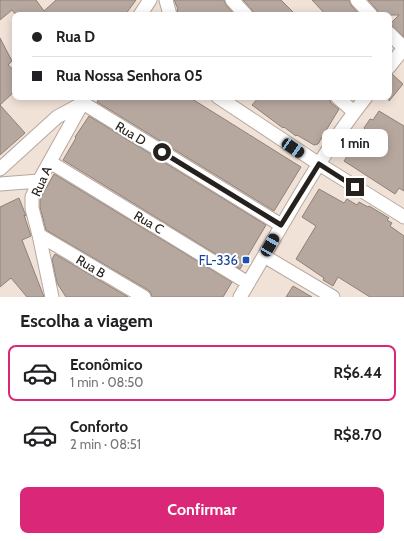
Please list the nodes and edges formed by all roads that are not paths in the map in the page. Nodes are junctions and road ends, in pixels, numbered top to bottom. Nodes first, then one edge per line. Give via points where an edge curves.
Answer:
1 (150, 0) edge
2 (166, 0) edge
3 (232, 0) edge
4 (357, 0) edge
5 (142, 12) edge
6 (169, 12) edge
7 (243, 12) edge
8 (368, 12) edge
9 (392, 36) edge
10 (404, 48) edge
11 (392, 63) edge
12 (85, 100) edge
13 (223, 100) edge
14 (340, 100) edge
15 (364, 100) edge
16 (354, 112) junction
17 (50, 162) junction
18 (319, 164) junction
19 (0, 169) edge
20 (39, 181) junction
21 (0, 184) edge
22 (404, 217) edge
23 (281, 225) junction
24 (39, 235) junction
25 (264, 256) junction
26 (248, 283) junction
27 (52, 297) edge
28 (144, 297) edge
29 (240, 297) edge
30 (333, 297) edge

1 - 5 street
2 - 6 street
3 - 7 street
4 - 8 street
9 - 10 street
10 - 11 street
12 - 17 street, Rua A
12 - 19 street via 56,117
12 - 23 street, Rua D
13 - 18 street
14 - 16 street
15 - 16 street
16 - 18 street
17 - 20 street, Rua A
17 - 26 street, Rua C
18 - 22 street
18 - 23 street
20 - 21 street
20 - 24 street, Rua A via 32,197 32,208
23 - 25 street
24 - 27 street, Rua A
24 - 28 street, Rua B
25 - 26 street
25 - 30 street
26 - 29 street

